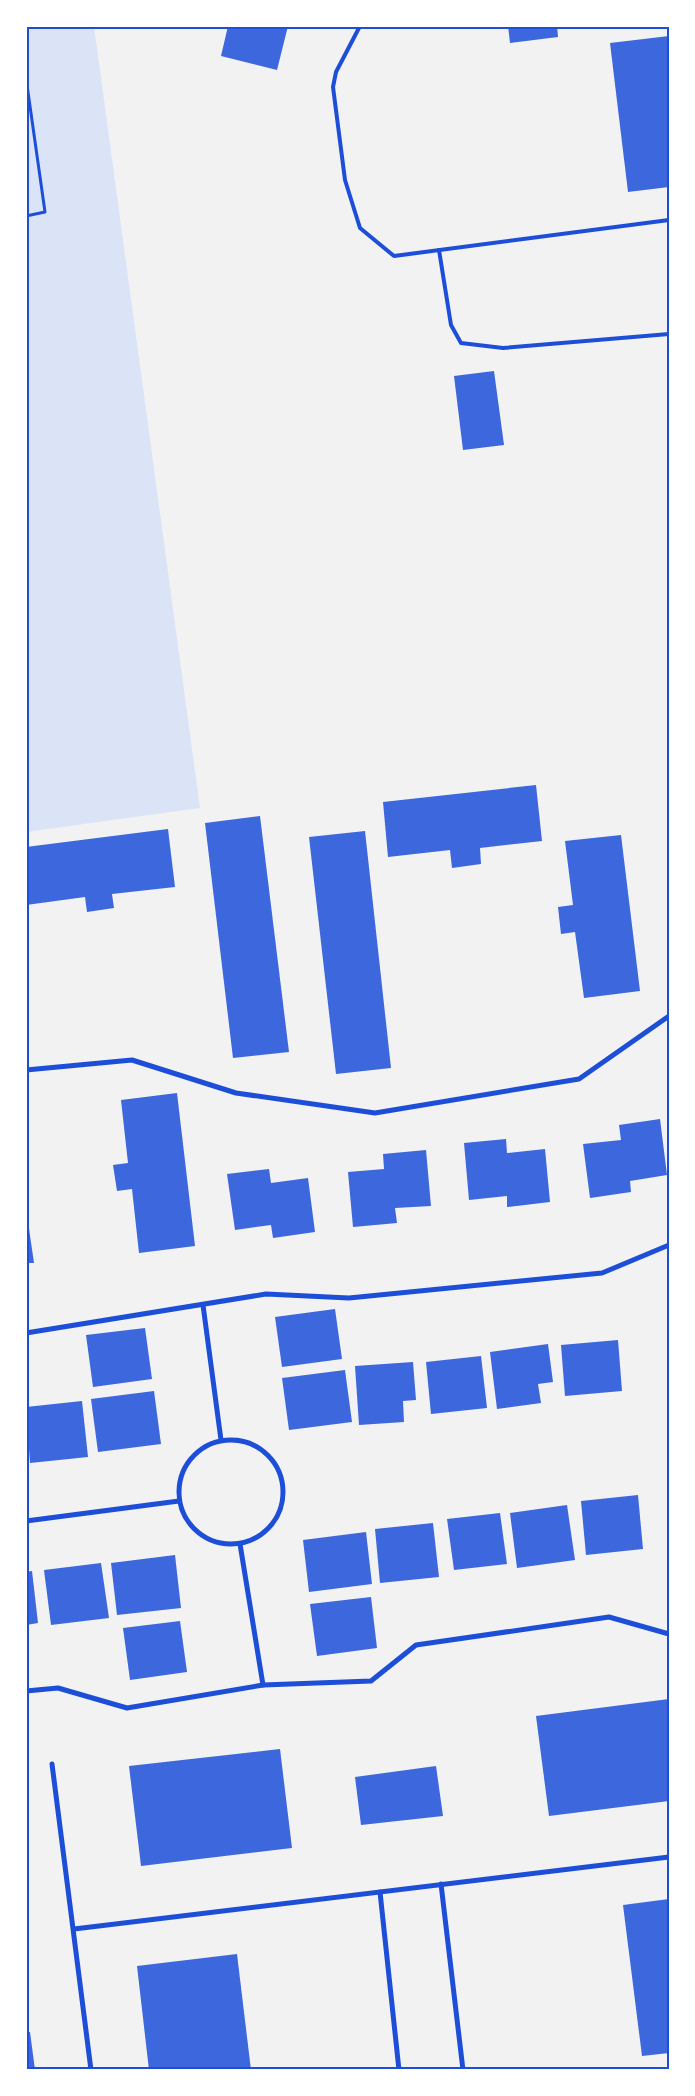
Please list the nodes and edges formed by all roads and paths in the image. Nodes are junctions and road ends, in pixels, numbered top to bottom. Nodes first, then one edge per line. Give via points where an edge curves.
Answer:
1 (360, 26) edge
2 (26, 78) edge
3 (26, 216) edge
4 (669, 220) edge
5 (439, 250) junction
6 (669, 334) edge
7 (669, 1016) edge
8 (26, 1070) edge
9 (669, 1245) edge
10 (203, 1305) junction
11 (26, 1333) edge
12 (221, 1440) junction
13 (179, 1501) junction
14 (26, 1521) edge
15 (240, 1544) junction
16 (669, 1634) edge
17 (263, 1686) junction
18 (26, 1691) edge
19 (52, 1764) dead end
20 (669, 1857) edge
21 (441, 1884) junction
22 (380, 1892) junction
23 (74, 1929) junction
24 (91, 2070) edge
25 (399, 2070) edge
26 (463, 2070) edge

1 - 5 lane via 336,72 334,87 345,180 360,228 394,256
2 - 3 path via 45,212
4 - 5 lane
5 - 6 lane via 451,325 461,343 503,348
7 - 8 street via 579,1079 375,1113 236,1093 132,1060
9 - 10 street via 602,1272 349,1298 266,1294
10 - 11 street
10 - 12 street
12 - 13 street via 202,1448 188,1462 180,1481
12 - 15 street via 242,1441 261,1449 274,1464 282,1483 282,1504 273,1522 259,1536
13 - 14 street
13 - 15 street via 186,1520 201,1535 220,1543
15 - 17 street
16 - 17 street via 609,1617 416,1645 371,1680
17 - 18 street via 127,1708 58,1688
19 - 23 street
20 - 21 street
21 - 22 street
21 - 26 street
22 - 23 street
22 - 25 street
23 - 24 street

